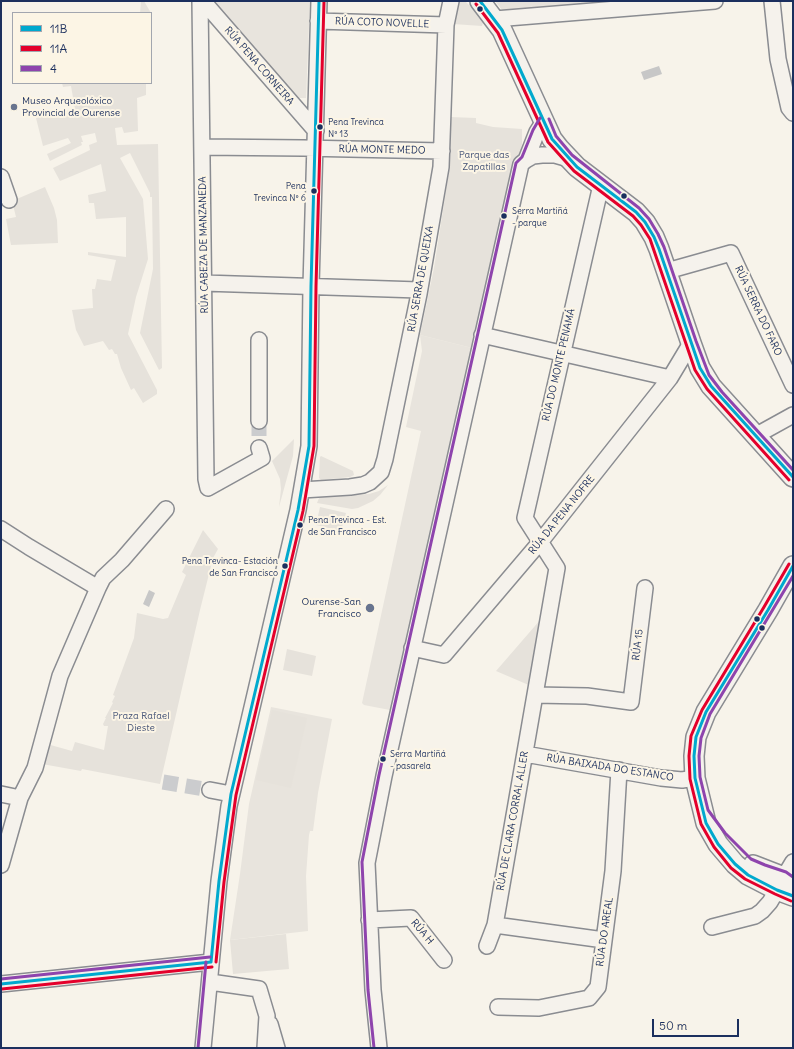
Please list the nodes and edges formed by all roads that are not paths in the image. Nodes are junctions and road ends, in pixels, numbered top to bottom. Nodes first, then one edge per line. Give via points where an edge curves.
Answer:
1 (201, 1) edge
2 (319, 1) edge
3 (451, 1) edge
4 (480, 1) edge
5 (715, 1) edge
6 (772, 1) edge
7 (495, 19) junction
8 (318, 21) junction
9 (446, 25) junction
10 (793, 113) edge
11 (544, 121) junction
12 (316, 131) junction
13 (202, 147) junction
14 (315, 149) junction
15 (442, 151) junction
16 (569, 159) junction
17 (524, 162) junction
18 (1, 177) edge
19 (601, 185) junction
20 (10, 200) dead end
21 (667, 271) junction
22 (204, 283) junction
23 (311, 286) junction
24 (420, 290) junction
25 (482, 335) junction
26 (259, 340) dead end
27 (691, 343) junction
28 (562, 353) junction
29 (670, 378) junction
30 (793, 385) edge
31 (793, 415) edge
32 (259, 421) tunnel mouth
33 (755, 436) junction
34 (261, 453) dead end
35 (793, 477) edge
36 (302, 490) junction
37 (166, 509) dead end
38 (1, 529) edge
39 (541, 541) junction
40 (793, 566) edge
41 (98, 588) junction
42 (645, 588) dead end
43 (412, 648) junction
44 (535, 695) junction
45 (525, 754) junction
46 (618, 770) junction
47 (695, 778) junction
48 (210, 790) tunnel mouth
49 (1, 794) edge
50 (231, 794) junction
51 (20, 798) junction
52 (1, 865) edge
53 (784, 883) edge
54 (369, 920) junction
55 (495, 925) junction
56 (712, 927) dead end
57 (604, 940) junction
58 (487, 946) dead end
59 (444, 960) dead end
60 (211, 962) junction
61 (210, 982) junction
62 (1, 984) edge
63 (498, 1007) dead end
64 (267, 1016) junction
65 (203, 1048) edge
66 (265, 1048) edge
67 (277, 1048) edge
68 (379, 1048) edge

1 - 12 street, RÚA PENA CORNEIRA
1 - 13 street, RÚA CABEZA DE MANZANEDA
2 - 8 street
3 - 9 street, RÚA SERRA DE QUEIXA
4 - 7 main road
5 - 7 street
6 - 10 street via 778,59 789,108
7 - 11 main road
8 - 9 street, RÚA COTO NOVELLE
8 - 12 street
9 - 15 street, RÚA SERRA DE QUEIXA
11 - 16 main road via 552,139
11 - 17 street via 536,132
12 - 14 street
13 - 14 street, RÚA MONTE MEDO
13 - 22 street, RÚA CABEZA DE MANZANEDA
14 - 15 street, RÚA MONTE MEDO
14 - 23 street
15 - 24 street, RÚA SERRA DE QUEIXA
16 - 17 street via 542,154
16 - 19 main road
17 - 25 street
18 - 20 street
19 - 21 main road via 645,222 654,237
19 - 28 street, RÚA DO MONTE PENAMÁ
21 - 27 main road
21 - 30 street, RÚA SERRA DO FARO via 731,253
22 - 23 street
22 - 34 street, RÚA CABEZA DE MANZANEDA via 208,488
23 - 24 street
23 - 36 street via 310,430
24 - 36 street, RÚA SERRA DE QUEIXA via 385,459 380,472 363,485
25 - 28 street
25 - 43 street
26 - 32 street
27 - 29 street, RÚA DA PENA NOFRE
27 - 33 main road via 700,368 711,386
28 - 29 street
28 - 39 street, RÚA DO MONTE PENAMÁ via 525,518
29 - 39 street, RÚA DA PENA NOFRE
31 - 33 street
33 - 35 main road
36 - 50 street
37 - 41 street via 103,578
38 - 41 street
39 - 43 street, RÚA DA PENA NOFRE via 444,655
39 - 44 street, RÚA DO MONTE PENAMÁ via 557,568
40 - 47 main road via 706,712 695,745
41 - 51 street via 60,676 35,768
42 - 44 street, RÚA 15 via 631,702 587,696
43 - 54 street via 367,862
44 - 45 street, RÚA DE CLARA CORRAL ALLER
45 - 46 street, RÚA BAIXADA DO ESTANCO
45 - 55 street, RÚA DE CLARA CORRAL ALLER
46 - 47 street, RÚA BAIXADA DO ESTANCO via 682,780
46 - 57 street, RÚA DO AREAL via 614,871
47 - 53 main road via 703,812 721,836 741,857
48 - 50 street
49 - 51 street
50 - 60 street
51 - 52 street
53 - 56 street via 770,902 755,916
54 - 59 street, RÚA H via 411,918
54 - 68 street
55 - 57 street
55 - 58 street, RÚA DE CLARA CORRAL ALLER
57 - 63 street, RÚA DO AREAL via 598,987 589,998 539,1008
60 - 61 street
60 - 62 street
61 - 64 street via 259,989
61 - 65 street
64 - 66 street
64 - 67 street

